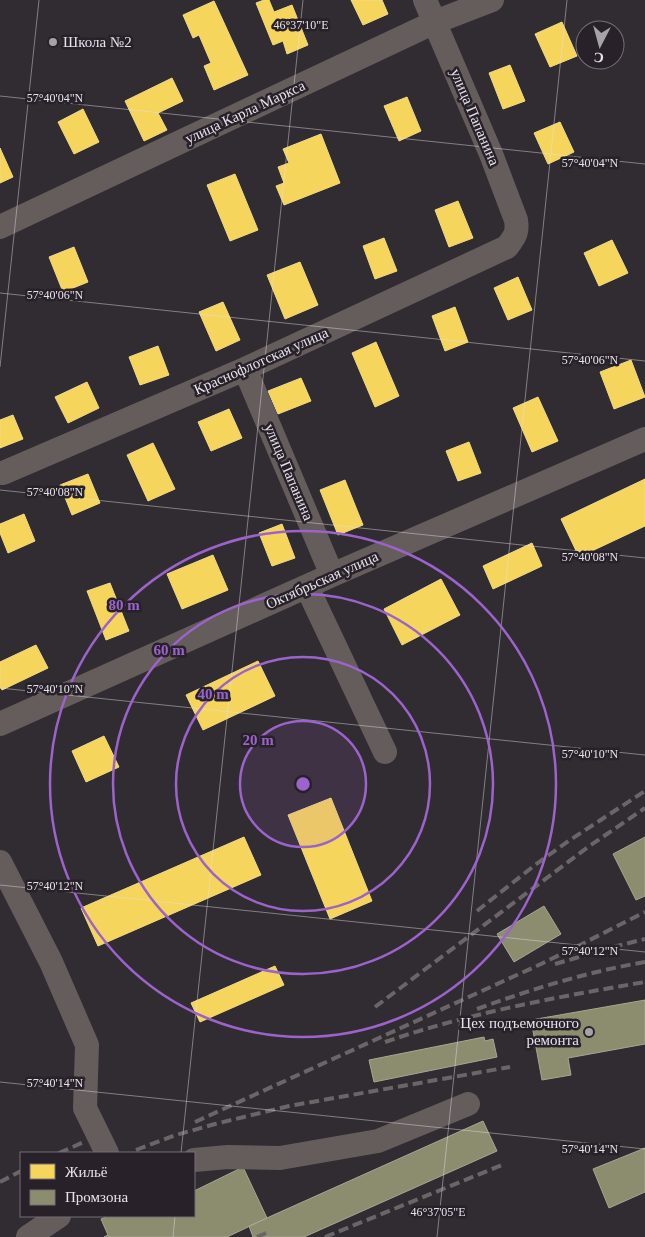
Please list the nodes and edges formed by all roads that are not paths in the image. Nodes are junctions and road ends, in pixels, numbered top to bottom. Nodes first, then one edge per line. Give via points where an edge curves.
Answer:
1 (425, 0) edge
2 (492, 0) edge
3 (435, 22) junction
4 (0, 227) edge
5 (515, 236) joint
6 (245, 369) junction
7 (645, 438) edge
8 (0, 473) edge
9 (332, 576) junction
10 (307, 587) junction
11 (0, 724) edge
12 (385, 752) dead end
13 (0, 862) edge
14 (468, 1104) dead end
15 (107, 1152) edge
16 (195, 1160) edge
17 (58, 1217) edge
18 (28, 1237) edge

1 - 3 street, улица Папанина
2 - 3 street, улица Карла Маркса
3 - 4 street, улица Карла Маркса
3 - 5 street, улица Папанина via 492,154 516,220
5 - 6 street, Краснофлотская улица via 507,246 491,255
6 - 8 street, Краснофлотская улица
6 - 9 street, улица Папанина
7 - 9 street, Октябрьская улица
9 - 10 street, Октябрьская улица
10 - 11 street, Октябрьская улица
10 - 12 street
13 - 15 street via 51,962 87,1045 85,1108
14 - 16 street via 378,1141 280,1158
17 - 18 street

